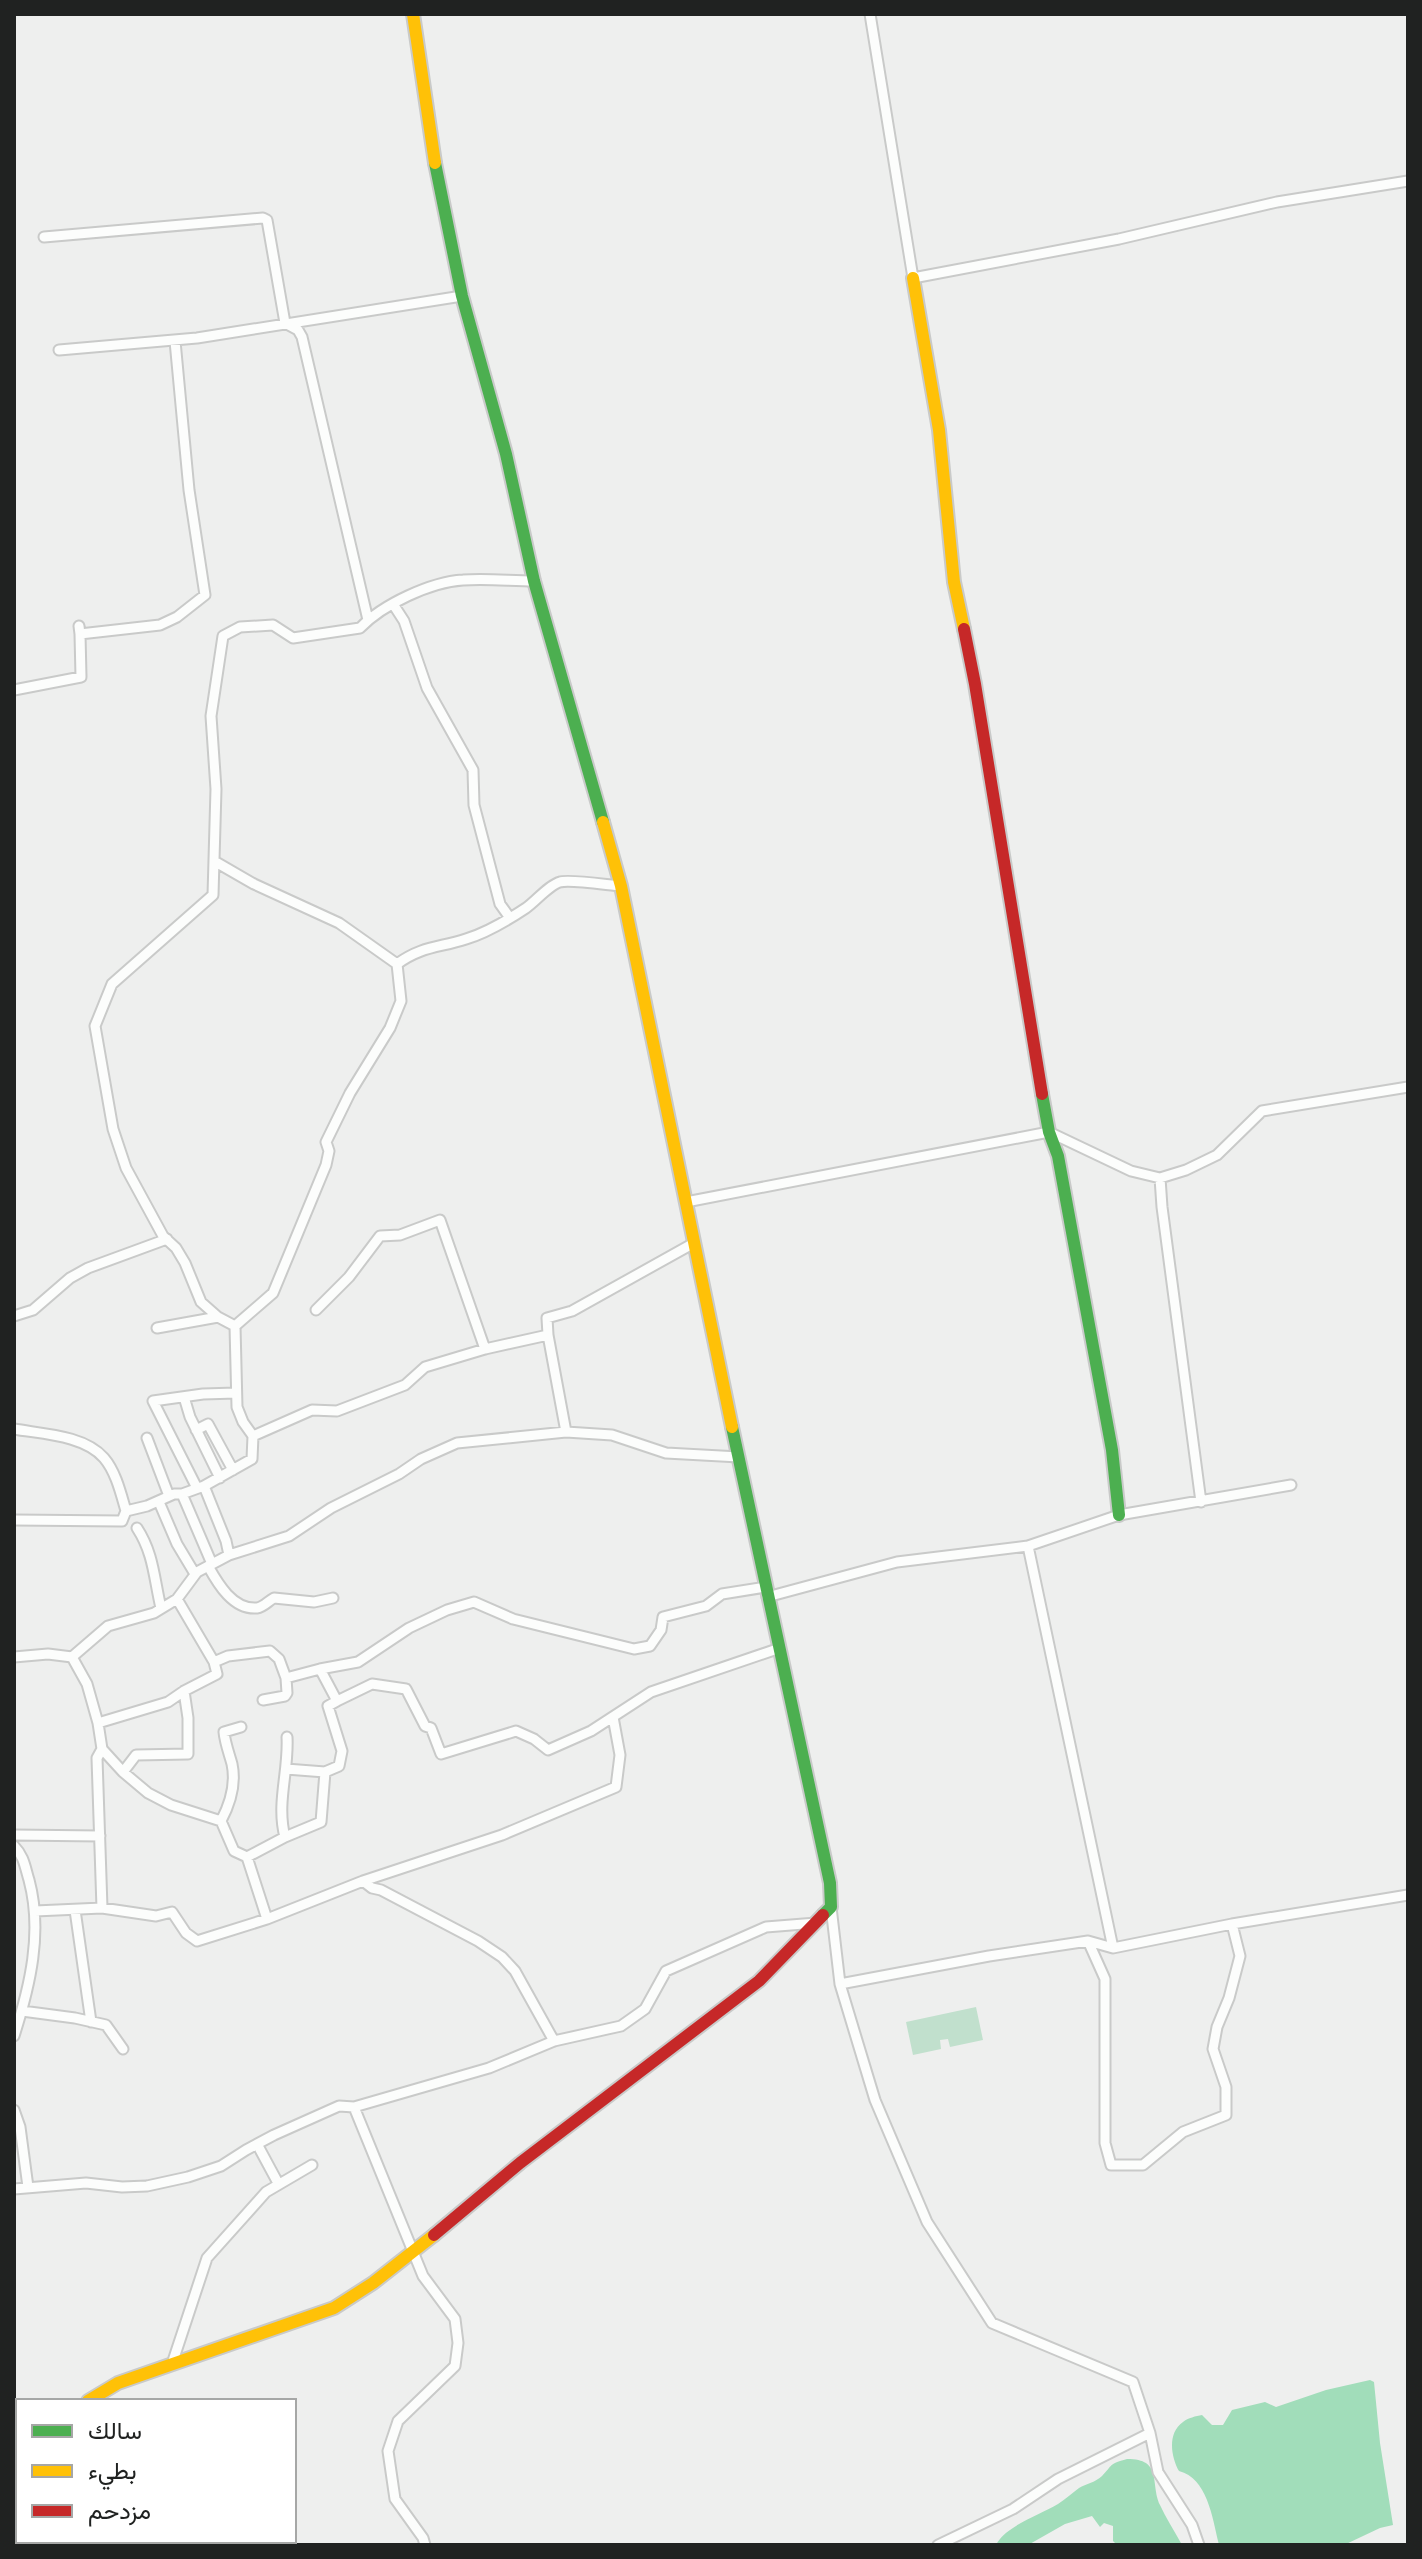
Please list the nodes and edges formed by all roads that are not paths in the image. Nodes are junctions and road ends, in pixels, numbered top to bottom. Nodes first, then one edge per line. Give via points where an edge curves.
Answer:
1 (413, 14) edge
2 (870, 14) edge
3 (1408, 181) edge
4 (44, 237) dead end
5 (913, 278) junction
6 (462, 296) junction
7 (285, 323) junction
8 (175, 341) junction
9 (59, 350) dead end
10 (534, 581) junction
11 (393, 604) junction
12 (368, 620) junction
13 (14, 690) edge
14 (214, 861) junction
15 (621, 886) junction
16 (510, 918) junction
17 (397, 964) junction
18 (1408, 1087) edge
19 (1049, 1132) junction
20 (1160, 1178) junction
21 (686, 1202) junction
22 (167, 1239) junction
23 (694, 1243) junction
24 (316, 1310) dead end
25 (14, 1316) edge
26 (218, 1317) junction
27 (235, 1326) junction
28 (157, 1328) dead end
29 (548, 1335) junction
30 (485, 1349) junction
31 (236, 1393) junction
32 (184, 1397) junction
33 (14, 1429) edge
34 (196, 1430) junction
35 (566, 1432) junction
36 (253, 1436) junction
37 (147, 1438) dead end
38 (739, 1457) junction
39 (233, 1470) junction
40 (220, 1478) junction
41 (1291, 1485) dead end
42 (200, 1487) junction
43 (182, 1494) junction
44 (169, 1496) junction
45 (159, 1502) junction
46 (1201, 1502) junction
47 (126, 1511) junction
48 (1119, 1515) junction
49 (14, 1520) edge
50 (137, 1528) dead end
51 (1028, 1546) junction
52 (229, 1555) junction
53 (210, 1565) junction
54 (195, 1574) junction
55 (767, 1592) junction
56 (333, 1598) dead end
57 (177, 1599) junction
58 (161, 1608) junction
59 (780, 1648) junction
60 (14, 1657) edge
61 (72, 1657) junction
62 (214, 1662) junction
63 (320, 1669) junction
64 (286, 1678) junction
65 (184, 1691) junction
66 (263, 1700) dead end
67 (337, 1701) junction
68 (613, 1717) junction
69 (98, 1723) junction
70 (241, 1727) dead end
71 (287, 1737) dead end
72 (102, 1749) junction
73 (286, 1769) junction
74 (123, 1772) junction
75 (325, 1772) junction
76 (221, 1821) junction
77 (14, 1835) edge
78 (100, 1836) junction
79 (285, 1837) junction
80 (14, 1846) edge
81 (247, 1857) junction
82 (363, 1881) junction
83 (1408, 1895) edge
84 (831, 1907) junction
85 (102, 1908) junction
86 (75, 1910) junction
87 (35, 1911) junction
88 (267, 1919) junction
89 (816, 1923) junction
90 (1232, 1924) junction
91 (1088, 1941) junction
92 (1113, 1948) junction
93 (840, 1984) junction
94 (22, 2011) junction
95 (91, 2022) junction
96 (14, 2036) edge
97 (554, 2041) junction
98 (123, 2049) dead end
99 (354, 2107) junction
100 (14, 2110) edge
101 (257, 2144) junction
102 (312, 2165) dead end
103 (278, 2183) junction
104 (28, 2187) junction
105 (14, 2189) edge
106 (413, 2253) junction
107 (172, 2364) junction
108 (91, 2399) edge
109 (1150, 2433) junction
110 (425, 2545) edge
111 (938, 2545) edge
112 (1199, 2545) edge

1 - 6 street via 429,133
2 - 5 street
3 - 5 street via 1277,202
4 - 7 street via 263,218 269,223
5 - 19 street via 939,430 954,582
6 - 7 street
6 - 10 street
7 - 8 street
7 - 12 street via 302,337
8 - 9 street
8 - 13 street via 205,595 160,625 79,630 81,677
10 - 11 street via 461,580
10 - 15 street
11 - 12 street
11 - 16 street via 427,688 473,770 474,805 500,904
12 - 14 street via 360,628 293,638 273,625 240,627 223,636 211,716
14 - 17 street via 339,923
14 - 22 street via 213,895 112,984 95,1026 117,1142
15 - 16 street via 557,882
15 - 21 street
16 - 17 street via 465,939 414,952
17 - 27 street via 401,1001 326,1142 326,1165 273,1293
18 - 20 street via 1262,1111 1217,1155
19 - 20 street via 1131,1171
19 - 21 street
19 - 48 street via 1097,1359
20 - 46 street
21 - 23 street
22 - 25 street via 88,1268 33,1310
22 - 26 street via 185,1263 201,1302
23 - 29 street via 572,1311 547,1318
23 - 38 street
24 - 30 street via 380,1236 400,1235 440,1220
26 - 27 street
26 - 28 street
27 - 31 street
29 - 30 street
29 - 35 street
30 - 36 street via 425,1367 405,1385 355,1405 312,1410
31 - 32 street
31 - 36 street via 237,1407
32 - 34 street
32 - 42 street via 153,1401
33 - 47 street via 81,1443 103,1457
34 - 39 street via 208,1424
34 - 40 street
35 - 38 street via 612,1435 666,1453
35 - 52 street via 457,1443 331,1508 289,1536
36 - 39 street via 252,1459
37 - 44 street
38 - 55 street
39 - 40 street
40 - 42 street
41 - 46 street
42 - 43 street
42 - 52 street
43 - 44 street
43 - 53 street
44 - 45 street
45 - 47 street
45 - 54 street
46 - 48 street
47 - 49 street via 122,1521 112,1522
48 - 51 street
50 - 58 street via 152,1556
51 - 55 street via 897,1562
51 - 92 street
52 - 53 street
53 - 54 street
53 - 56 street via 229,1596 246,1606 262,1607 274,1598
54 - 57 street
55 - 59 street
55 - 63 street via 722,1594 706,1606 663,1617 650,1646 634,1649 513,1619 474,1602 409,1628 358,1662
57 - 58 street
57 - 62 street
58 - 61 street via 108,1626
59 - 68 street via 651,1692
59 - 84 street
60 - 61 street
61 - 69 street via 87,1684
62 - 64 street via 270,1651
62 - 65 street via 217,1674
63 - 64 street
63 - 67 street
64 - 66 street via 285,1696
65 - 69 street via 168,1702
65 - 74 street via 188,1754 136,1755
67 - 68 street via 372,1684 406,1689 441,1754 516,1731 548,1750
67 - 75 street via 328,1706 342,1751 339,1766
68 - 82 street via 620,1755 616,1787 502,1835
69 - 72 street
70 - 76 street via 224,1732 233,1767 232,1791
71 - 73 street
72 - 74 street
72 - 78 street via 97,1758
73 - 75 street
73 - 79 street via 281,1813
74 - 76 street via 171,1805
75 - 79 street via 321,1822
76 - 81 street via 234,1851
77 - 78 street
78 - 85 street
79 - 81 street
80 - 87 street via 22,1854
81 - 88 street
82 - 88 street
82 - 97 street via 502,1957
83 - 90 street
84 - 89 street
84 - 93 street
85 - 86 street
85 - 88 street via 156,1916 172,1912 197,1941
86 - 87 street
86 - 95 street
87 - 94 street via 35,1947
89 - 97 street via 766,1927 695,1957 666,1971 645,2009 621,2026
89 - 106 street via 759,1981 520,2163
90 - 91 street via 1240,1956 1213,2049 1226,2087 1226,2115 1183,2132 1143,2165 1111,2165 1105,2143 1105,1979
90 - 92 street
91 - 92 street
91 - 93 street
93 - 109 street via 875,2100 927,2222 992,2323 1133,2382
94 - 95 street
94 - 96 street
95 - 98 street via 106,2025
97 - 99 street via 489,2068
99 - 101 street via 339,2106
99 - 106 street
100 - 104 street
101 - 103 street
101 - 104 street via 221,2166 147,2186
102 - 103 street
103 - 107 street via 207,2258
104 - 105 street
106 - 107 street via 334,2308
106 - 110 street via 455,2319 458,2343 455,2366 398,2421 388,2451 395,2499
107 - 108 street via 118,2383
109 - 111 street
109 - 112 street via 1158,2472

